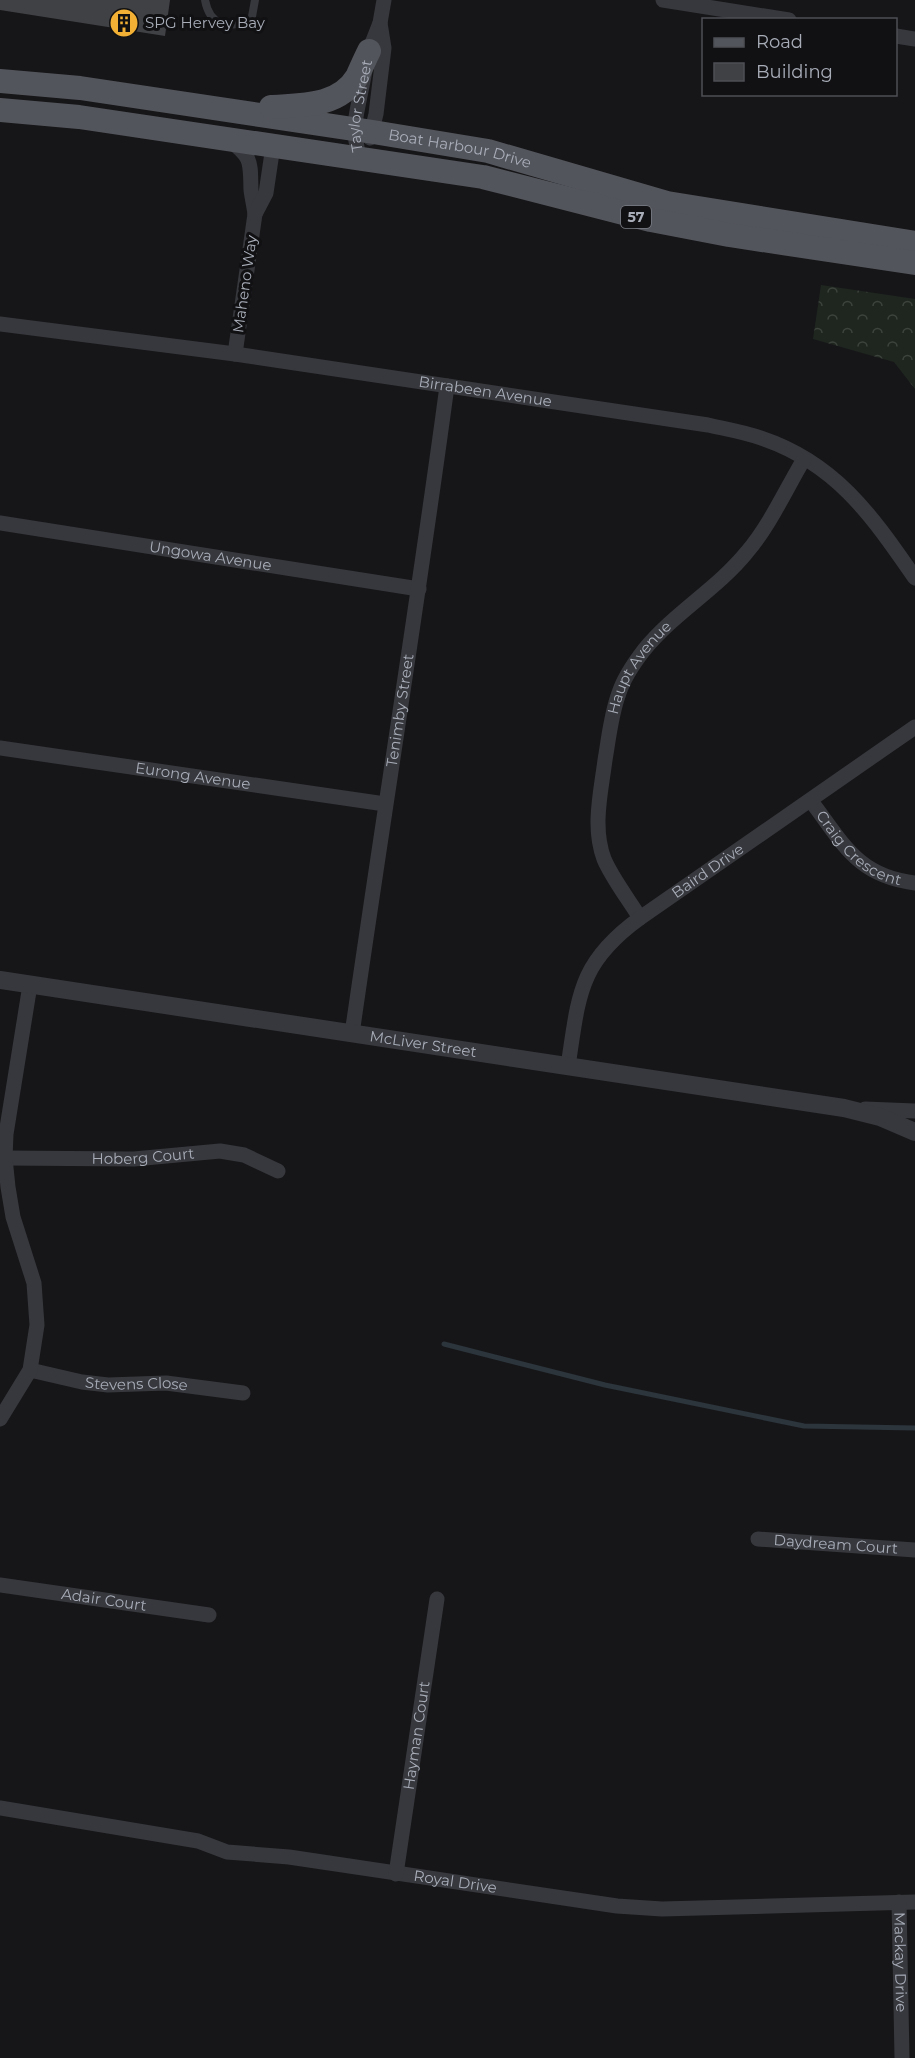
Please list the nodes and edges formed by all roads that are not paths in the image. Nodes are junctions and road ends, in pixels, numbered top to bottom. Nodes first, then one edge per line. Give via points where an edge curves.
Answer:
1 (205, 0) edge
2 (255, 0) edge
3 (384, 0) edge
4 (663, 0) edge
5 (776, 18) edge
6 (380, 23) junction
7 (897, 36) edge
8 (915, 39) edge
9 (369, 51) junction
10 (0, 81) edge
11 (141, 97) junction
12 (220, 109) junction
13 (0, 110) edge
14 (364, 131) junction
15 (229, 140) junction
16 (273, 146) junction
17 (359, 159) junction
18 (255, 214) junction
19 (915, 246) edge
20 (0, 324) edge
21 (235, 354) junction
22 (447, 386) junction
23 (804, 459) junction
24 (0, 523) edge
25 (915, 578) edge
26 (420, 589) junction
27 (915, 727) edge
28 (0, 747) edge
29 (811, 801) junction
30 (385, 804) junction
31 (915, 883) edge
32 (640, 918) junction
33 (0, 980) edge
34 (30, 985) junction
35 (352, 1034) junction
36 (568, 1066) junction
37 (844, 1108) junction
38 (915, 1111) edge
39 (915, 1132) edge
40 (5, 1158) junction
41 (278, 1171) dead end
42 (7, 1218) edge
43 (30, 1370) junction
44 (243, 1393) dead end
45 (0, 1419) edge
46 (758, 1539) dead end
47 (915, 1550) edge
48 (0, 1584) edge
49 (436, 1599) dead end
50 (209, 1615) dead end
51 (0, 1808) edge
52 (396, 1874) junction
53 (899, 1902) junction
54 (915, 1902) edge
55 (902, 2058) edge

1 - 2 lane via 207,13 218,23 234,26 251,22
3 - 6 street, Taylor Street
4 - 5 street
6 - 9 street, Taylor Street
6 - 14 street, Taylor Street via 384,48
7 - 8 street
9 - 12 main road via 356,79 329,100 314,105
9 - 14 street, Taylor Street
10 - 11 main road, Boat Harbour Drive / 57
11 - 12 main road, Boat Harbour Drive / 57
11 - 16 main road via 190,116 255,128
12 - 14 main road, Boat Harbour Drive / 57
13 - 15 main road, Boat Harbour Drive / 57 via 79,117
14 - 17 street, Taylor Street
14 - 19 main road, Boat Harbour Drive / 57 via 488,151 667,203
15 - 16 main road, Boat Harbour Drive / 57
15 - 18 street, Maheno Way via 250,162
16 - 17 main road, Boat Harbour Drive / 57
16 - 18 street, Maheno Way via 266,194
17 - 19 main road, Boat Harbour Drive / 57 via 483,177 651,220 729,235
18 - 21 street, Maheno Way
20 - 21 street, Birrabeen Avenue
21 - 22 street, Birrabeen Avenue
22 - 23 street, Birrabeen Avenue via 708,425 762,438
22 - 26 street, Tenimby Street
23 - 25 street, Birrabeen Avenue via 827,473 862,505
23 - 32 street, Haupt Avenue via 748,550 652,641 619,690 612,712 598,808 599,842 604,860
24 - 26 street, Ungowa Avenue
26 - 30 street, Tenimby Street
27 - 29 street, Baird Drive
28 - 30 street, Eurong Avenue
29 - 31 street, Craig Crescent via 860,863 878,874
29 - 32 street, Baird Drive
30 - 35 street, Tenimby Street
32 - 36 street, Baird Drive via 609,943 586,976
33 - 34 street, McLiver Street
34 - 35 street, McLiver Street
34 - 40 street
35 - 36 street, McLiver Street
36 - 37 street, McLiver Street
37 - 38 street, McLiver Street
37 - 39 street, McLiver Street via 880,1117
40 - 41 street, Hoberg Court via 134,1159 220,1151 244,1155
40 - 42 street
42 - 43 street via 34,1282 37,1325
43 - 44 street, Stevens Close via 108,1385 166,1383
43 - 45 street
46 - 47 street, Daydream Court
48 - 50 street, Adair Court
49 - 52 street, Hayman Court
51 - 52 street, Royal Drive via 198,1841 227,1852 289,1857
52 - 53 street, Royal Drive via 662,1909
53 - 54 street, Royal Drive
53 - 55 street, Mackay Drive

